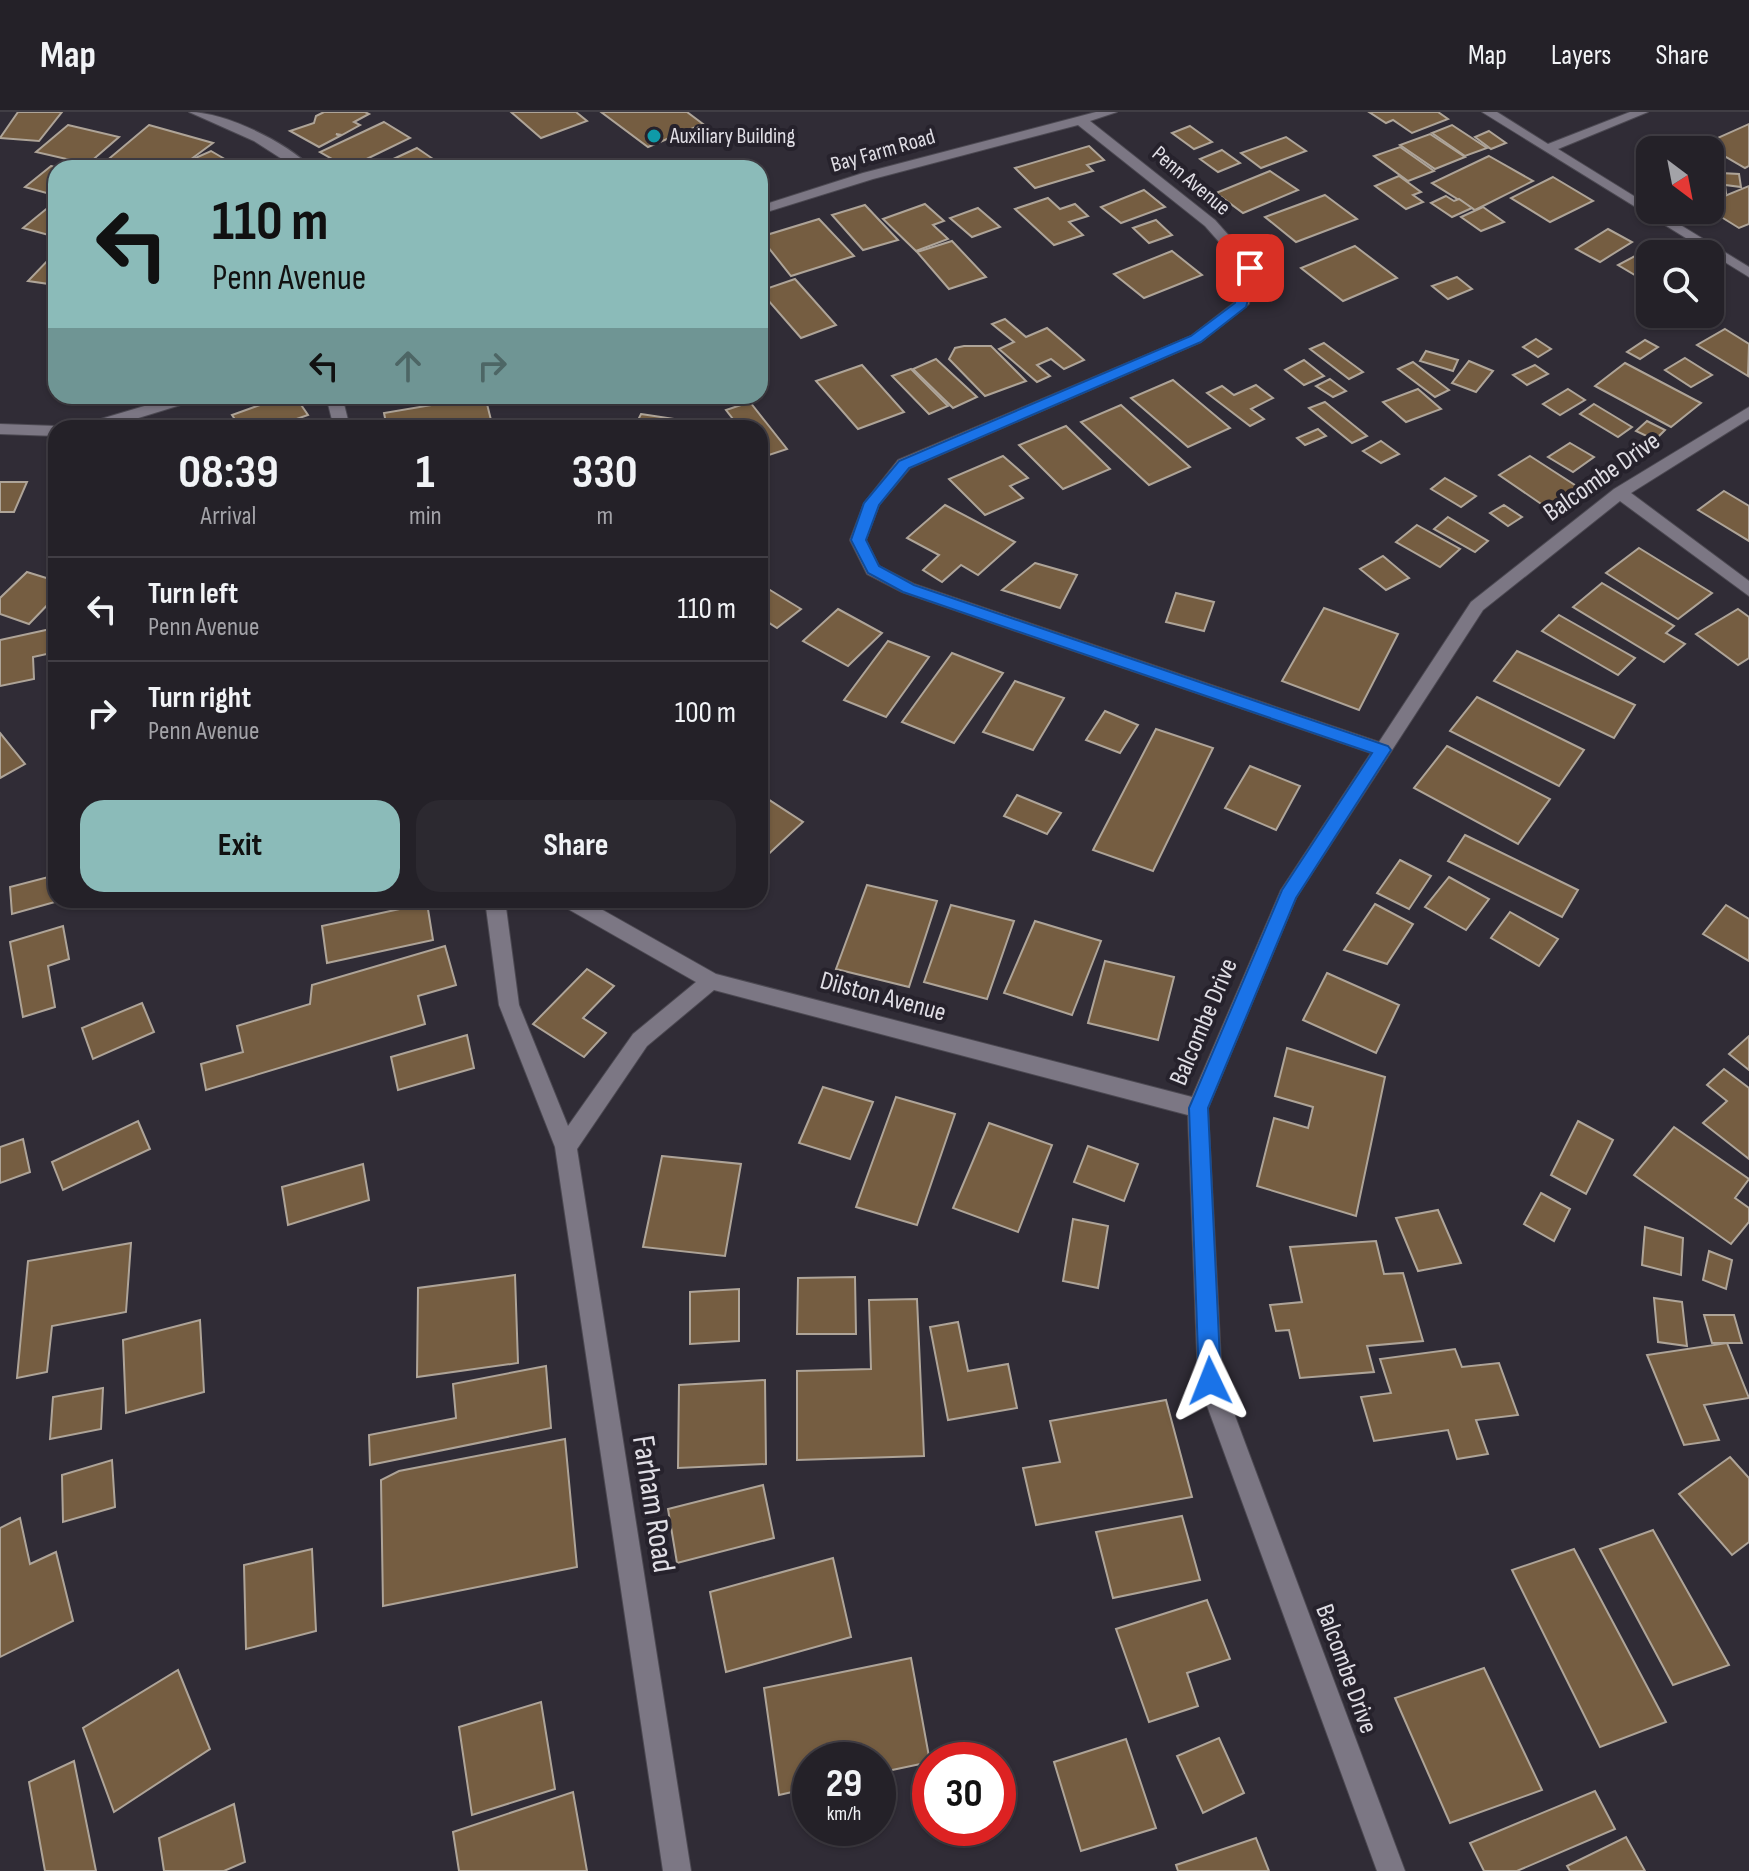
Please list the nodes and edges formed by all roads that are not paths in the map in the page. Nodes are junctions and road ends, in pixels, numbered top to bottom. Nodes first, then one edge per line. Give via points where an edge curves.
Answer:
1 (195, 112) edge
2 (1111, 112) edge
3 (1488, 112) edge
4 (1642, 112) edge
5 (1082, 121) junction
6 (1549, 148) junction
7 (293, 160) edge
8 (768, 207) edge
9 (1749, 273) edge
10 (168, 404) edge
11 (1749, 412) edge
12 (116, 420) edge
13 (0, 429) edge
14 (48, 431) edge
15 (1620, 493) junction
16 (1749, 590) edge
17 (1383, 750) junction
18 (496, 908) edge
19 (582, 908) edge
20 (711, 981) junction
21 (1198, 1108) junction
22 (566, 1147) junction
23 (677, 1871) edge
24 (1391, 1871) edge

1 - 7 street via 259,138
2 - 5 street, Bay Farm Road
3 - 6 street
4 - 6 street
5 - 8 street, Bay Farm Road
5 - 17 street, Penn Avenue via 1210,223 1250,268 1242,304 1196,339 904,464 872,503 858,540 873,570 908,588
6 - 9 street
10 - 12 street
11 - 15 street, Balcombe Drive
13 - 14 street
15 - 16 street
15 - 17 street, Balcombe Drive via 1477,606
17 - 21 street, Balcombe Drive via 1288,895
18 - 22 street, Farham Road via 509,1005
19 - 20 street, Dilston Avenue
20 - 21 street, Dilston Avenue
20 - 22 street via 640,1040
21 - 24 street, Balcombe Drive via 1210,1381
22 - 23 street, Farham Road

